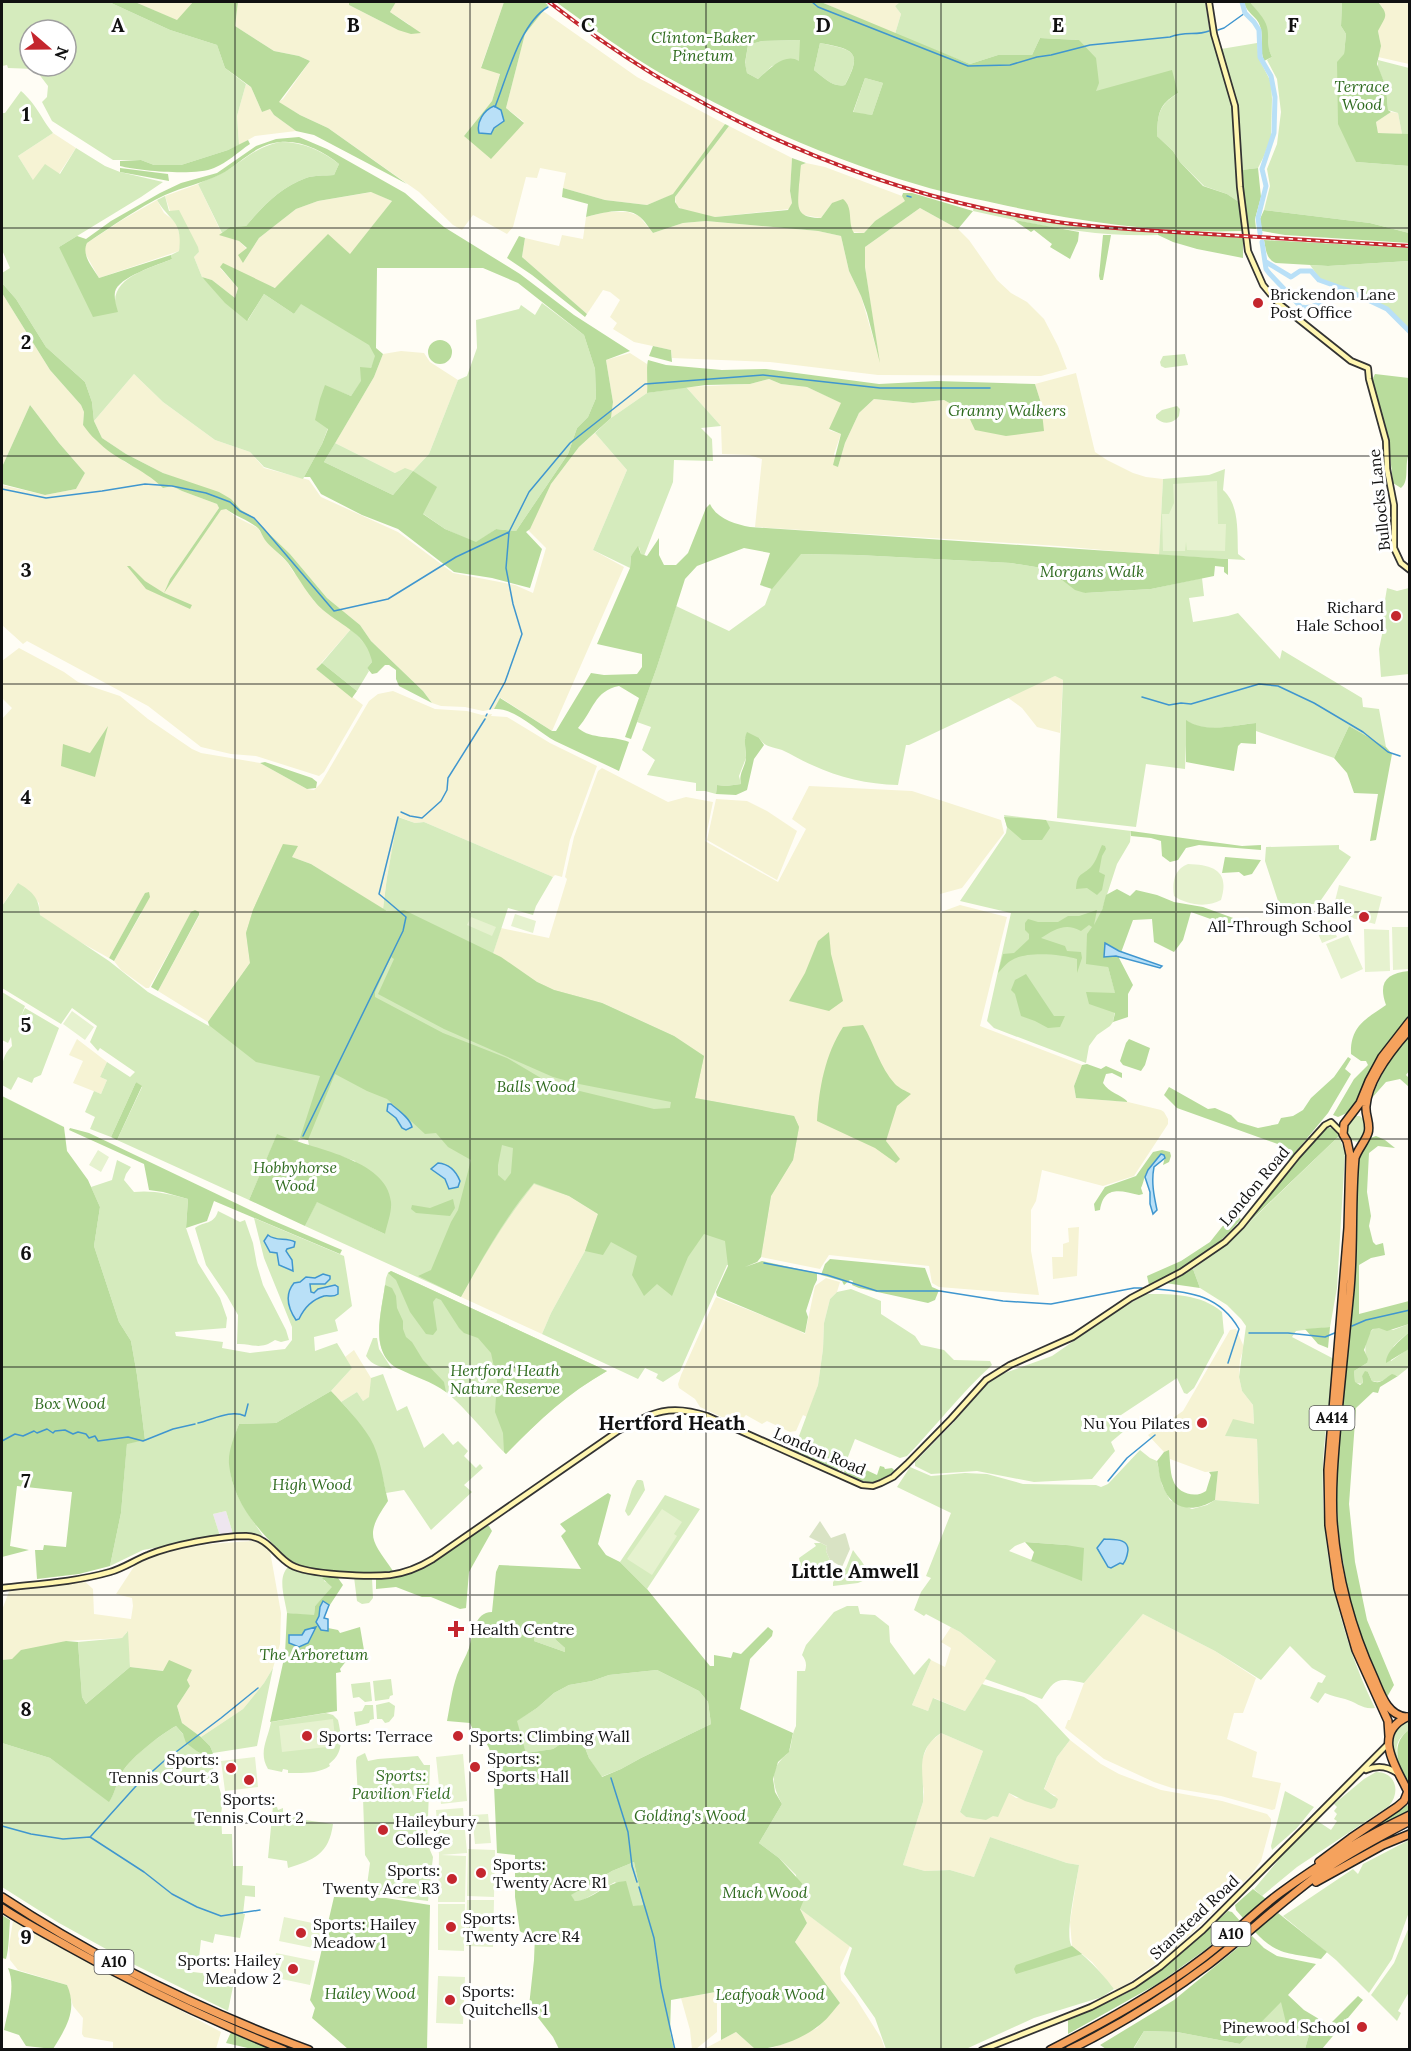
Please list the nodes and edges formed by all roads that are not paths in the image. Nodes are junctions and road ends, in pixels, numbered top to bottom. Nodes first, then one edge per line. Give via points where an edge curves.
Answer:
1 (1209, 2) edge
2 (1410, 570) edge
3 (1410, 1021) edge
4 (1410, 1029) edge
5 (1352, 1115) junction
6 (1366, 1117) junction
7 (1346, 1121) junction
8 (1333, 1123) junction
9 (1345, 1138) junction
10 (1361, 1143) junction
11 (2, 1588) edge
12 (1408, 1717) edge
13 (1389, 1736) junction
14 (1388, 1744) junction
15 (1360, 1773) junction
16 (1400, 1775) junction
17 (1409, 1793) edge
18 (1410, 1815) edge
19 (1410, 1821) edge
20 (1410, 1834) edge
21 (1280, 1894) junction
22 (2, 1897) edge
23 (1284, 1901) junction
24 (2, 1908) edge
25 (283, 2040) junction
26 (283, 2049) edge
27 (309, 2049) edge
28 (314, 2049) edge
29 (982, 2049) edge
30 (1050, 2049) edge
31 (1069, 2049) edge

1 - 2 main road, Bullocks Lane via 1235,106 1239,179 1251,260 1269,294 1351,361 1368,368 1386,441 1395,552
3 - 5 highway via 1378,1063
4 - 6 highway via 1377,1076 1366,1101
5 - 6 highway
5 - 7 highway
6 - 10 highway via 1369,1128
7 - 8 main road
7 - 9 highway
8 - 9 main road
8 - 11 main road, London Road via 1313,1137 1225,1242 1073,1336 986,1380 907,1464 893,1477 873,1486 862,1485 707,1416 670,1410 618,1431 421,1566 389,1575 300,1569 263,1540 238,1537 156,1552 109,1572 78,1579
9 - 10 highway via 1354,1144
9 - 13 highway, A414 via 1350,1155 1348,1239 1329,1449 1329,1525 1333,1565 1346,1619 1362,1666 1388,1721
10 - 12 highway, A414 via 1354,1167 1352,1266 1333,1470 1334,1522 1342,1585 1361,1648 1389,1708
12 - 13 highway via 1396,1724
13 - 14 highway
14 - 15 main road, Stanstead Road
14 - 16 highway
15 - 16 main road via 1384,1766
15 - 29 main road, Stanstead Road via 1203,1930 1149,1975 1091,2007
16 - 17 highway
17 - 21 highway via 1397,1807
18 - 21 highway, A10 via 1376,1832
19 - 23 highway, A10 via 1327,1869
20 - 23 highway
21 - 30 highway, A10 via 1174,1978
22 - 25 highway, A10 via 92,1951
23 - 31 highway, A10 via 1179,1985 1127,2019
24 - 26 highway, A10 via 104,1967
25 - 27 highway, A10
25 - 28 highway

